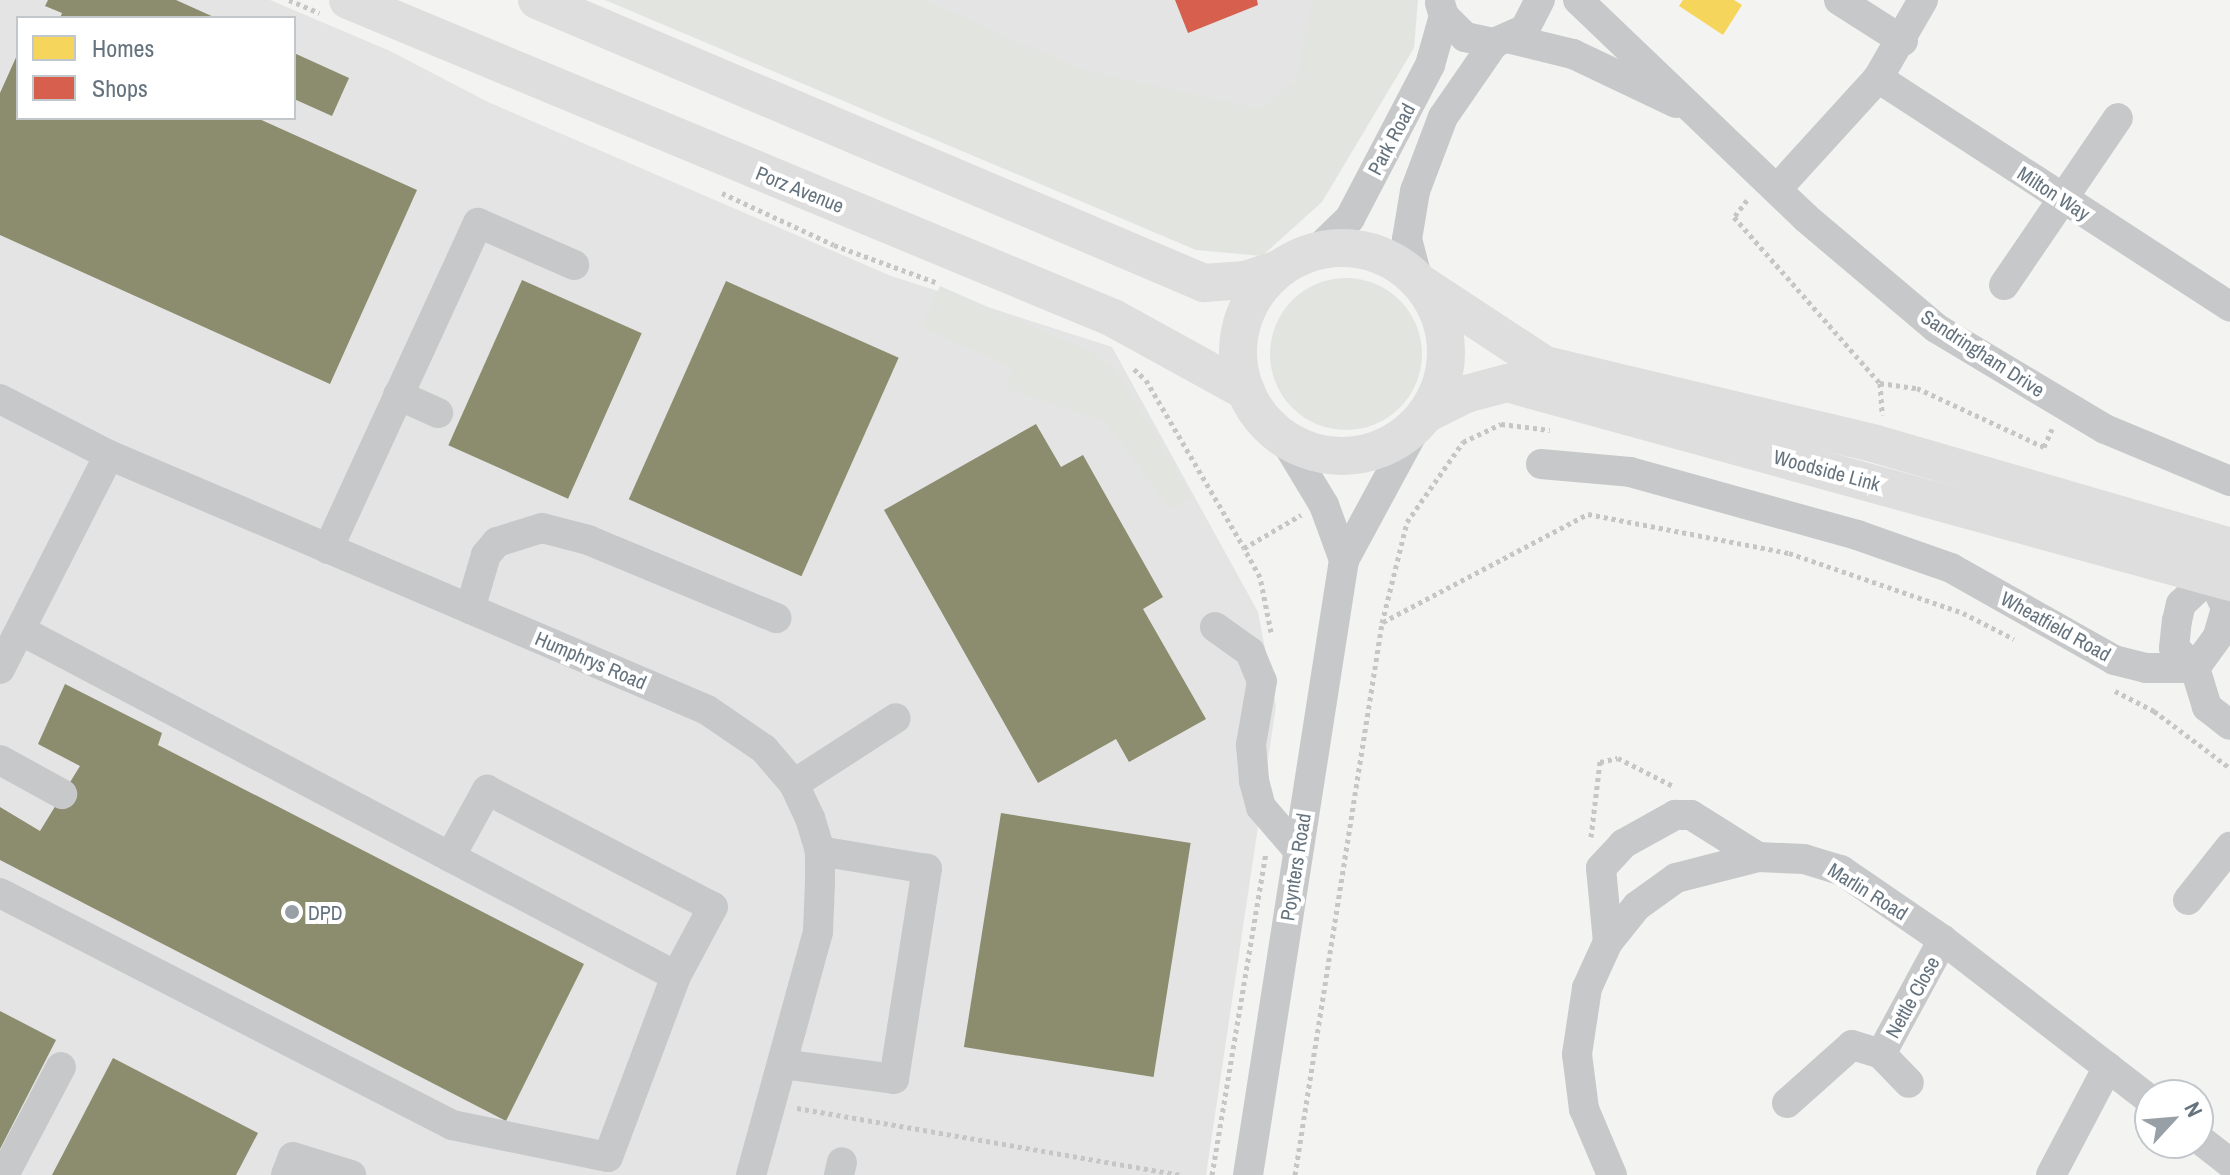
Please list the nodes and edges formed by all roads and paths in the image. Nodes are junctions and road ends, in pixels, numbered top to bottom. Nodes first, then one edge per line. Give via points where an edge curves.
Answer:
1 (348, 0) edge
2 (537, 0) edge
3 (1540, 0) edge
4 (1578, 0) edge
5 (1839, 0) edge
6 (1923, 0) edge
7 (1442, 8) edge
8 (1503, 41) junction
9 (1903, 41) junction
10 (1878, 78) junction
11 (1696, 112) junction
12 (2118, 118) dead end
13 (1777, 189) junction
14 (1748, 199) dead end
15 (2064, 199) junction
16 (1317, 250) junction
17 (574, 265) dead end
18 (1278, 269) junction
19 (1421, 283) junction
20 (2004, 285) dead end
21 (2230, 307) edge
22 (1146, 380) dead end
23 (1880, 383) junction
24 (1246, 391) junction
25 (398, 395) junction
26 (0, 399) edge
27 (438, 413) dead end
28 (1422, 418) junction
29 (1881, 422) dead end
30 (2052, 429) dead end
31 (1283, 437) junction
32 (109, 455) junction
33 (1541, 464) dead end
34 (2230, 481) edge
35 (1297, 517) dead end
36 (1244, 548) junction
37 (328, 549) junction
38 (1344, 560) junction
39 (2223, 562) edge
40 (470, 609) junction
41 (776, 618) dead end
42 (1215, 627) dead end
43 (22, 631) junction
44 (1271, 635) dead end
45 (2017, 641) dead end
46 (2195, 668) junction
47 (0, 669) edge
48 (2113, 690) dead end
49 (896, 718) dead end
50 (2230, 725) edge
51 (0, 760) edge
52 (2230, 768) edge
53 (794, 784) junction
54 (62, 794) dead end
55 (1267, 845) dead end
56 (2230, 847) edge
57 (1297, 849) junction
58 (820, 851) junction
59 (450, 857) junction
60 (1758, 857) junction
61 (0, 893) edge
62 (2188, 900) dead end
63 (1943, 940) junction
64 (1608, 942) junction
65 (676, 976) junction
66 (1881, 1054) junction
67 (782, 1064) junction
68 (61, 1067) dead end
69 (2108, 1067) junction
70 (1909, 1083) dead end
71 (2134, 1087) edge
72 (1787, 1103) dead end
73 (772, 1104) junction
74 (2214, 1150) edge
75 (2230, 1163) edge
76 (4, 1175) edge
77 (286, 1175) edge
78 (351, 1175) edge
79 (751, 1175) edge
80 (1182, 1175) edge
81 (1212, 1175) edge
82 (1248, 1175) edge
83 (1295, 1175) edge
84 (1612, 1175) edge
85 (2051, 1175) edge

1 - 24 main road, Porz Avenue via 1113,318
2 - 18 main road via 1204,283 1245,280
3 - 8 street, Park Road via 1525,29
4 - 11 street, Sandringham Drive
5 - 9 street
6 - 9 street
7 - 8 street, Sandringham Drive via 1465,37
7 - 16 street, Park Road via 1430,65 1350,218
8 - 11 street, Sandringham Drive via 1573,54
8 - 19 street, Park Road via 1443,117 1415,191 1407,239
9 - 10 street
10 - 13 street
10 - 15 street, Milton Way
11 - 13 street, Sandringham Drive
12 - 15 street
13 - 34 street, Sandringham Drive via 1936,328 2105,429
14 - 23 path via 1734,217
15 - 20 street
15 - 21 street, Milton Way
16 - 18 main road
16 - 19 main road via 1372,251
17 - 25 street via 478,223
18 - 24 main road via 1259,288 1239,338
19 - 28 main road via 1445,335 1439,390
19 - 39 main road, Woodside Link via 1545,365 1876,444
22 - 36 path
23 - 29 path
23 - 30 path via 1917,388 2044,447
24 - 31 main road via 1255,409
25 - 27 street
25 - 37 street
26 - 32 street, Humphrys Road
28 - 31 main road via 1395,442 1353,454 1309,450
28 - 38 street, Poynters Road
28 - 39 main road, Woodside Link via 1466,394 1507,383
31 - 38 street, Poynters Road via 1324,505
32 - 37 street, Humphrys Road
32 - 43 street
33 - 46 street, Wheatfield Road via 1630,472 1857,535 1951,568 2114,660 2145,668
35 - 36 path
36 - 44 path via 1260,577
37 - 40 street, Humphrys Road
38 - 57 street, Poynters Road
39 - 46 street via 2226,608 2218,636
39 - 46 street via 2181,604 2174,648
40 - 41 street via 486,555 497,542 542,528 588,540
40 - 53 street, Humphrys Road via 707,710 764,749
42 - 57 street via 1250,652 1262,681 1251,745 1254,781 1261,807
43 - 47 street
43 - 59 street
45 - 83 path via 1963,613 1789,553 1588,514 1382,623
46 - 50 street via 2207,707
48 - 52 path via 2154,711
49 - 53 street
51 - 54 street
53 - 58 street, Humphrys Road
55 - 81 path
56 - 62 street
57 - 82 street, Poynters Road
58 - 67 street, Humphrys Road via 818,932
58 - 67 street via 927,869 894,1079
59 - 65 street
59 - 65 street via 487,790 713,907
60 - 63 street, Marlin Road via 1830,865
60 - 64 street, Marlin Road via 1676,878 1637,906
60 - 64 street via 1691,815 1675,815 1636,837 1601,868
61 - 65 street via 452,1125 608,1157
63 - 66 street, Nettle Close
63 - 69 street, Marlin Road
64 - 84 street, Marlin Road via 1587,988 1577,1054 1584,1109
66 - 70 street, Nettle Close
66 - 72 street, Nettle Close via 1852,1045
67 - 73 street, Humphrys Road
68 - 76 street
69 - 71 street, Marlin Road
69 - 85 street
73 - 79 street, Humphrys Road
73 - 80 path
74 - 75 street
77 - 78 street via 293,1157

